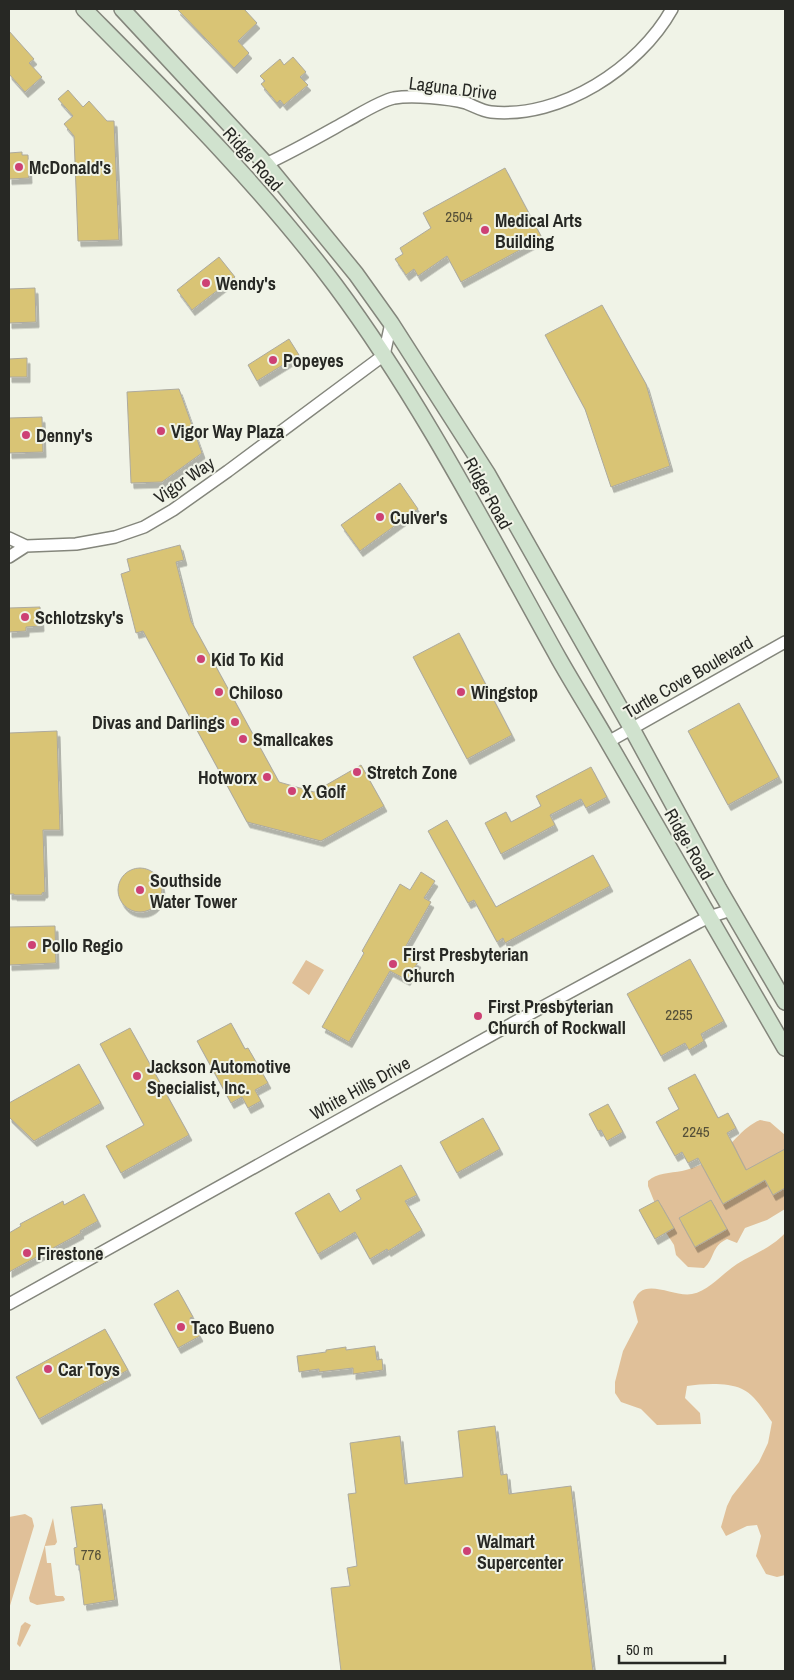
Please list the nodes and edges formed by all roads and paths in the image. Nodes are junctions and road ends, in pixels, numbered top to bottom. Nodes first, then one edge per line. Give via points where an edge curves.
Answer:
1 (84, 9) edge
2 (122, 9) edge
3 (672, 9) edge
4 (266, 164) junction
5 (391, 323) junction
6 (384, 355) junction
7 (9, 538) edge
8 (26, 546) junction
9 (9, 556) edge
10 (785, 642) edge
11 (632, 729) junction
12 (608, 742) junction
13 (731, 910) junction
14 (709, 917) junction
15 (785, 1002) edge
16 (785, 1048) edge
17 (9, 1304) edge

1 - 6 main road, Ridge Road via 240,171 335,285
2 - 4 main road, Ridge Road
3 - 4 street, Laguna Drive via 642,50 622,67 560,102 529,111 489,112 464,103 417,97 393,98
4 - 5 main road, Ridge Road via 356,274
5 - 6 street
5 - 11 main road, Ridge Road via 487,473
6 - 8 street, Vigor Way via 228,471 144,527 115,537 76,544
6 - 12 main road, Ridge Road via 467,492
7 - 8 street, Vigor Way
8 - 9 street, Vigor Way
10 - 11 street, Turtle Cove Boulevard
11 - 12 street, Turtle Cove Boulevard
11 - 13 main road, Ridge Road
12 - 14 main road, Ridge Road
13 - 14 street, White Hills Drive
13 - 15 main road, Ridge Road
14 - 16 main road, Ridge Road
14 - 17 street, White Hills Drive

